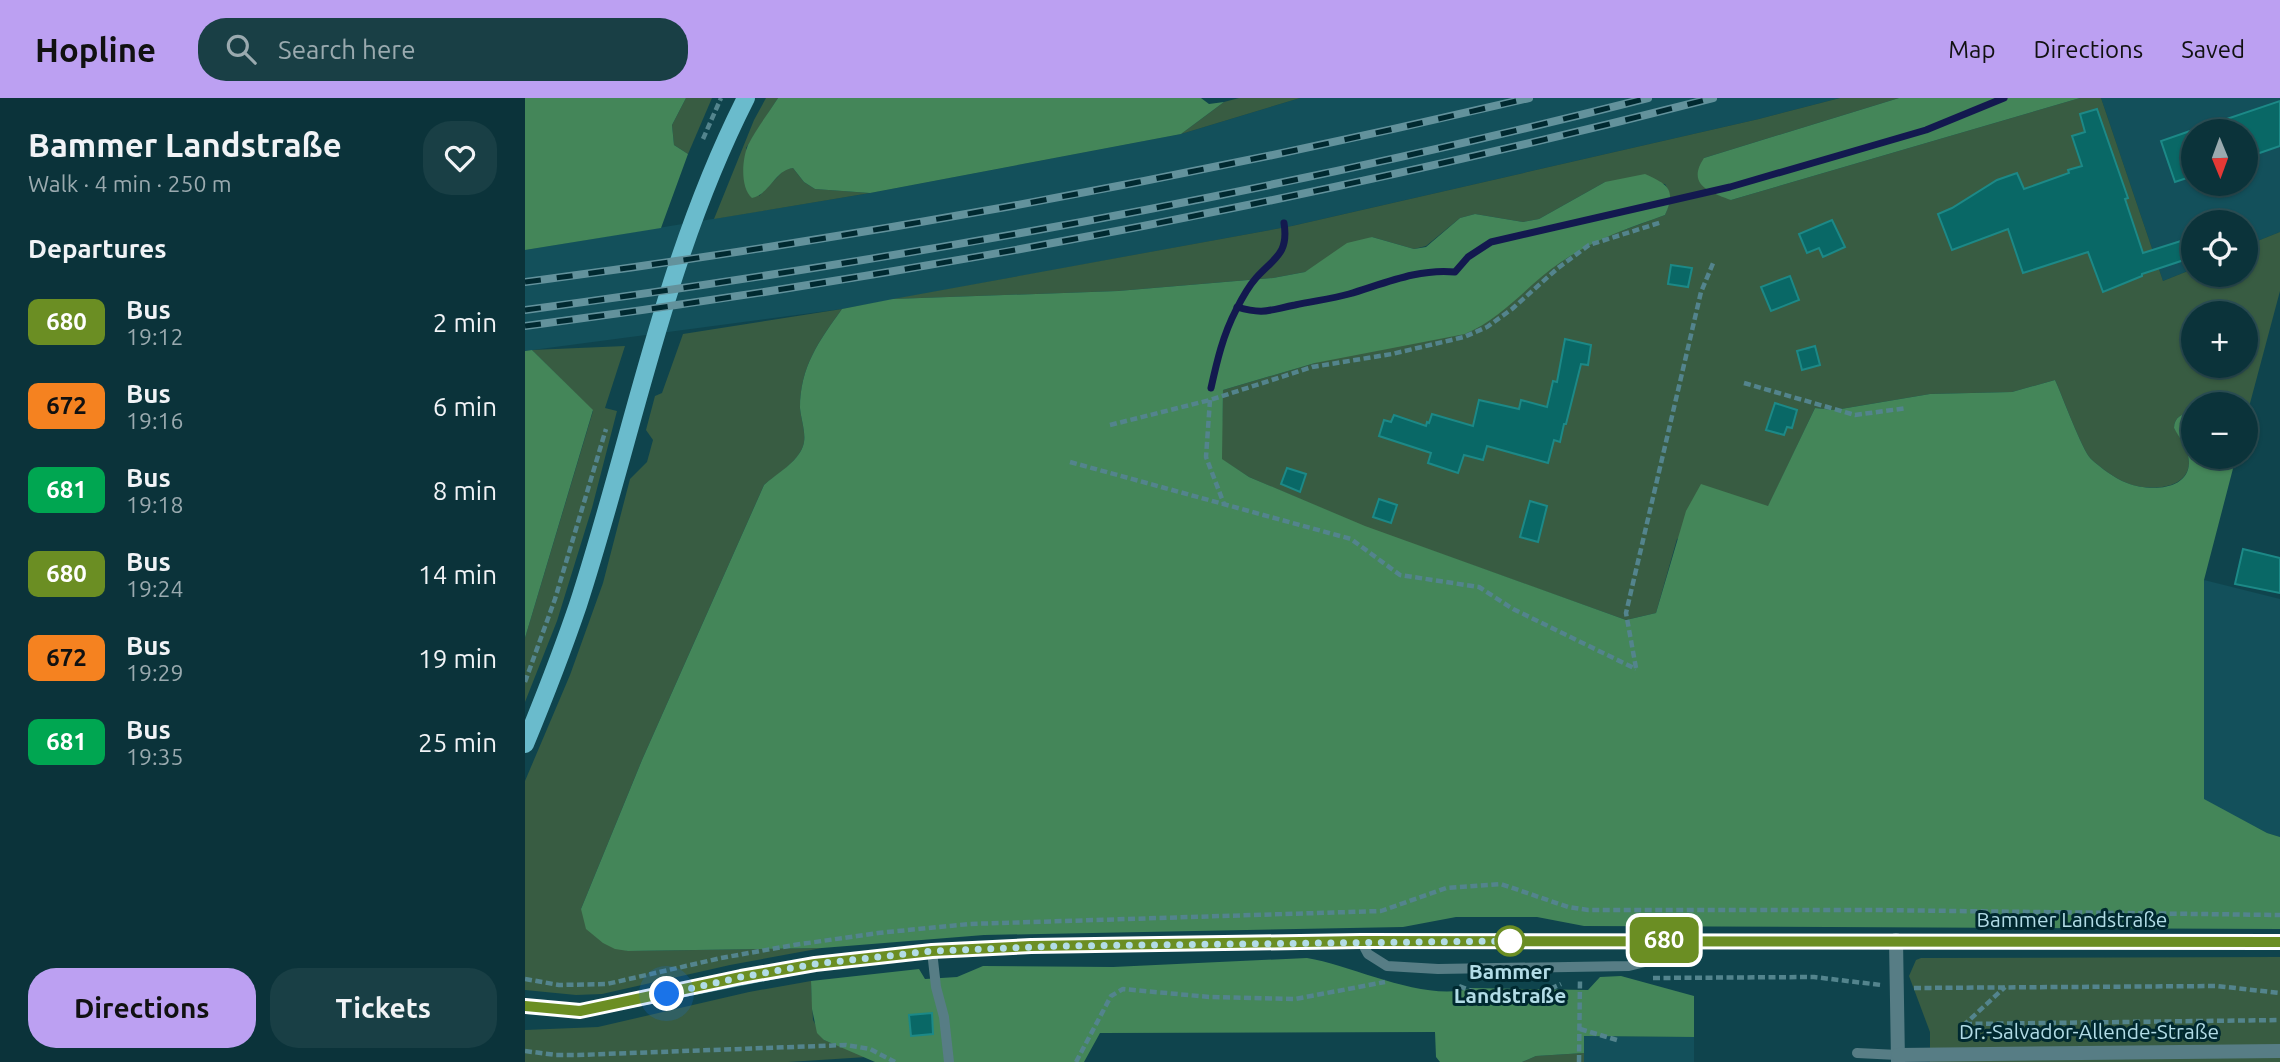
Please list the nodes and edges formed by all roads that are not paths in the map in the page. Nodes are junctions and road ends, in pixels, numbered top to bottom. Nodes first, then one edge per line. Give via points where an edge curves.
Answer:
1 (746, 98) edge
2 (525, 744) edge
3 (1681, 940) junction
4 (1896, 940) junction
5 (1361, 941) junction
6 (2280, 942) edge
7 (932, 951) junction
8 (525, 1006) edge
9 (2280, 1051) edge
10 (1857, 1053) dead end
11 (1898, 1058) edge
12 (949, 1062) edge

1 - 2 main road via 682,248 579,603
3 - 4 main road, Bammer Landstraße
3 - 5 main road, Bammer Landstraße
3 - 5 lane via 1650,961 1629,966 1438,969 1387,966 1368,954
4 - 6 main road, Bammer Landstraße
4 - 11 street
5 - 7 main road, Bammer Landstraße
7 - 8 main road, Bammer Landstraße via 815,964 580,1011
7 - 12 lane
9 - 11 street, Dr.-Salvador-Allende-Straße
10 - 11 lane

